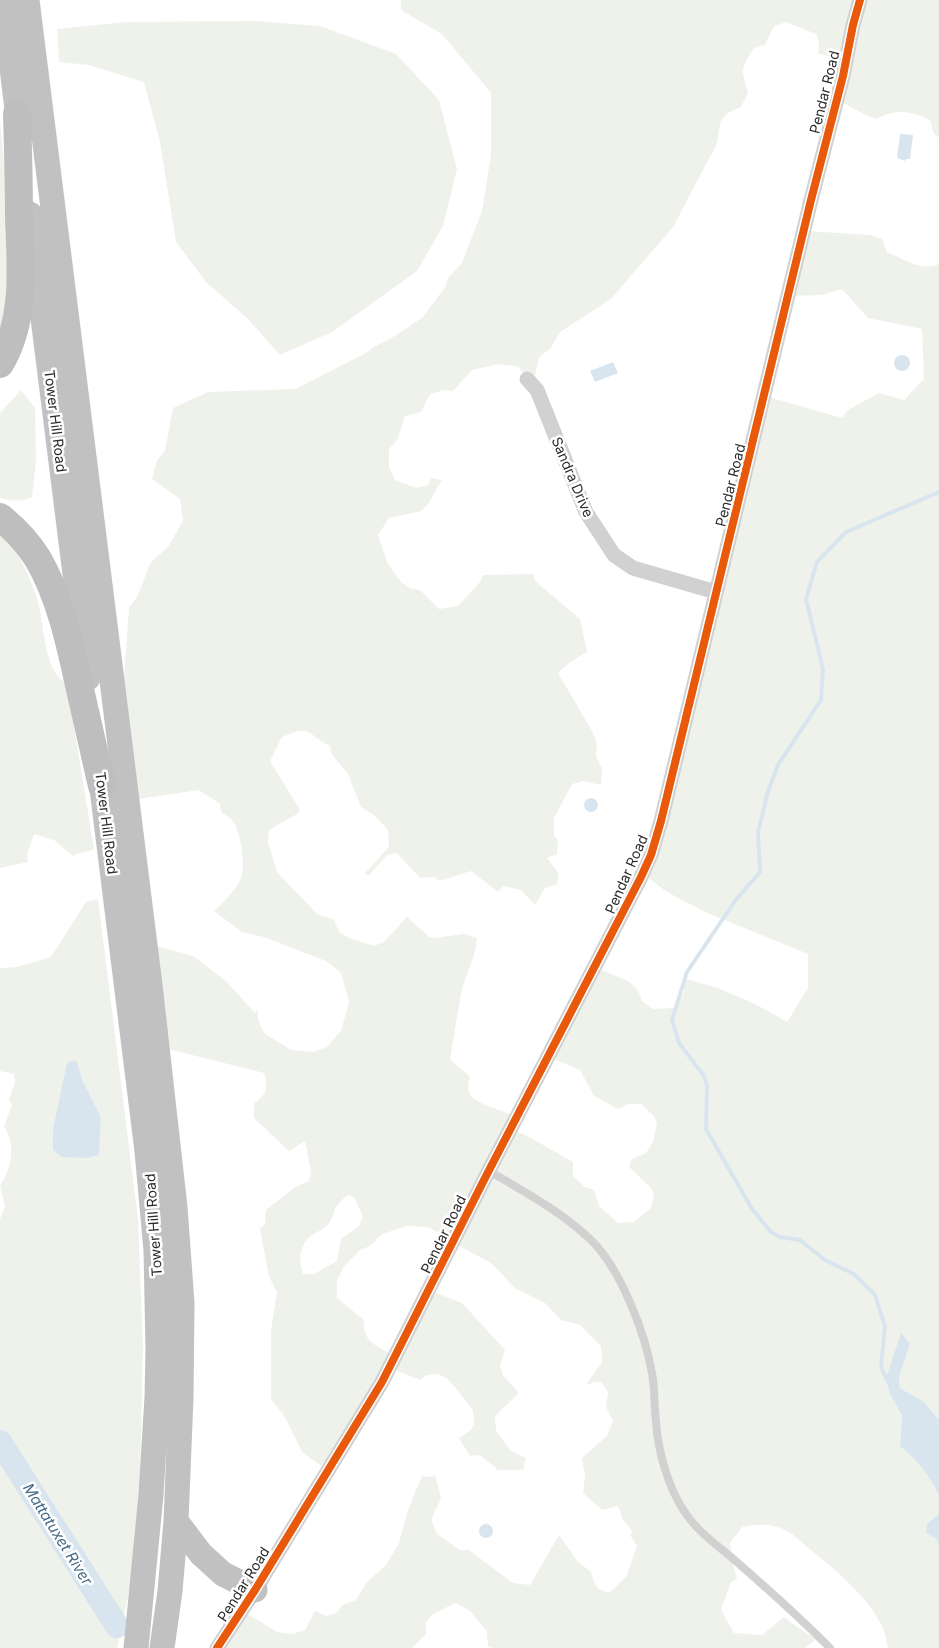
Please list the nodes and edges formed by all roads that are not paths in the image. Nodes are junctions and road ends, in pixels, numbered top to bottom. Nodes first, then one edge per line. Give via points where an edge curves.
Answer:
1 (4, 0) edge
2 (27, 0) edge
3 (860, 0) edge
4 (20, 43) junction
5 (17, 114) junction
6 (0, 364) edge
7 (527, 379) dead end
8 (0, 516) edge
9 (716, 592) junction
10 (102, 786) junction
11 (489, 1171) junction
12 (176, 1521) junction
13 (255, 1590) junction
14 (136, 1648) edge
15 (162, 1648) edge
16 (217, 1648) edge
17 (830, 1648) edge

1 - 4 highway, Tower Hill Road
2 - 4 highway, Tower Hill Road
3 - 9 street, Pendar Road
4 - 5 highway, Tower Hill Road
4 - 12 highway, Tower Hill Road via 150,985 175,1207 182,1303
5 - 6 highway via 19,296 14,329
5 - 10 highway, Tower Hill Road
7 - 9 street, Sandra Drive via 537,390 586,512 614,555 633,568
8 - 10 highway via 29,546 50,585 70,646
9 - 11 street, Pendar Road via 651,855
10 - 14 highway, Tower Hill Road via 147,1151 157,1290 158,1368 152,1485
11 - 13 street, Pendar Road via 382,1382
11 - 17 lane via 549,1206 606,1257 629,1299 644,1341 652,1374 660,1450 671,1486 684,1512 700,1532 791,1609
12 - 13 highway via 201,1554 222,1574
12 - 15 highway, Tower Hill Road
13 - 16 street, Pendar Road

